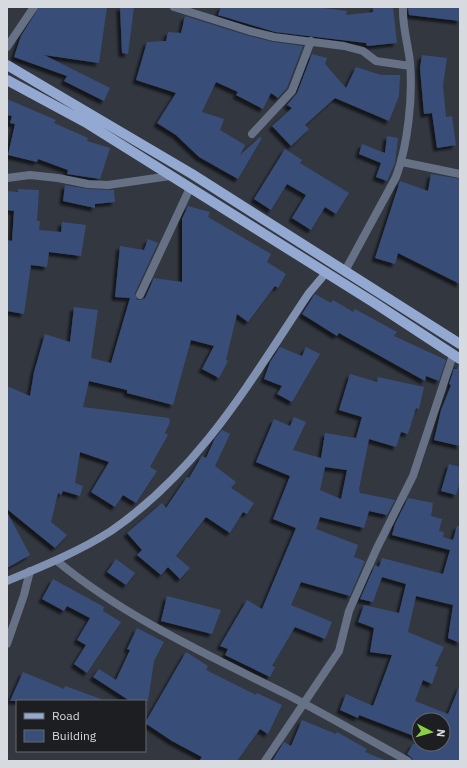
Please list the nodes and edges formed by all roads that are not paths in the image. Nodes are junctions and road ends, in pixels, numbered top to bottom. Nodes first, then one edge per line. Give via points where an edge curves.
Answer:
1 (34, 7) edge
2 (174, 7) edge
3 (403, 7) edge
4 (311, 41) junction
5 (7, 47) edge
6 (7, 65) edge
7 (410, 66) junction
8 (7, 80) edge
9 (252, 134) dead end
10 (402, 162) junction
11 (460, 174) edge
12 (170, 176) junction
13 (7, 178) edge
14 (190, 188) junction
15 (346, 271) junction
16 (325, 274) junction
17 (140, 295) dead end
18 (460, 344) edge
19 (457, 357) edge
20 (57, 561) junction
21 (30, 571) junction
22 (7, 580) edge
23 (7, 644) edge
24 (303, 704) junction
25 (265, 761) edge
26 (408, 761) edge

1 - 5 street
2 - 4 street via 274,37
3 - 7 street
4 - 7 street via 364,51 376,61
4 - 9 street via 292,91
6 - 15 main road via 198,178
7 - 10 street via 408,129
8 - 12 main road via 85,122
10 - 11 street
10 - 15 street
12 - 13 street via 108,184 88,184 30,175
12 - 14 main road
14 - 16 main road
14 - 17 street
15 - 18 main road
16 - 19 main road
16 - 20 street via 309,293 225,420 190,461 160,492 129,517
19 - 24 street via 413,476 349,611 339,651
20 - 21 street
20 - 24 street via 131,614
21 - 22 street
21 - 23 street
24 - 25 street
24 - 26 street

